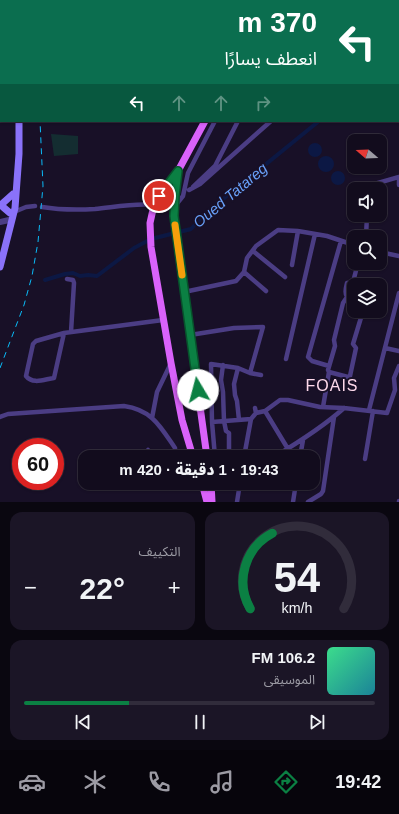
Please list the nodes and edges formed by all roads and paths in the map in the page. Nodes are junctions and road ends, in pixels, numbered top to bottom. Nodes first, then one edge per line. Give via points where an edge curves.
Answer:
1 (17, 122) edge
2 (17, 122) edge
3 (204, 122) edge
4 (214, 122) edge
5 (237, 122) edge
6 (270, 122) edge
7 (178, 171) junction
8 (399, 177) edge
9 (382, 182) edge
10 (399, 185) edge
11 (189, 190) junction
12 (13, 194) junction
13 (183, 196) junction
14 (1, 205) edge
15 (154, 205) junction
16 (35, 206) dead end
17 (42, 207) dead end
18 (174, 207) junction
19 (12, 214) junction
20 (0, 222) edge
21 (298, 231) junction
22 (315, 234) junction
23 (341, 241) junction
24 (347, 243) edge
25 (253, 251) junction
26 (0, 253) edge
27 (387, 253) edge
28 (399, 256) edge
29 (292, 265) dead end
30 (0, 266) edge
31 (244, 272) junction
32 (285, 277) dead end
33 (67, 279) dead end
34 (347, 283) edge
35 (266, 291) dead end
36 (184, 292) junction
37 (399, 294) edge
38 (347, 297) edge
39 (347, 297) edge
40 (361, 318) edge
41 (163, 320) junction
42 (71, 332) junction
43 (64, 333) junction
44 (190, 335) junction
45 (385, 348) junction
46 (399, 351) edge
47 (286, 359) dead end
48 (171, 363) junction
49 (222, 365) junction
50 (329, 366) junction
51 (399, 366) edge
52 (238, 368) junction
53 (329, 372) junction
54 (250, 373) junction
55 (261, 375) dead end
56 (323, 407) junction
57 (344, 408) junction
58 (265, 411) junction
59 (371, 411) junction
60 (0, 417) edge
61 (334, 417) junction
62 (152, 418) junction
63 (239, 420) junction
64 (251, 420) junction
65 (224, 421) junction
66 (212, 422) junction
67 (303, 440) junction
68 (288, 449) joint
69 (175, 450) edge
70 (191, 450) edge
71 (206, 450) edge
72 (215, 450) edge
73 (230, 450) edge
74 (245, 450) edge
75 (301, 450) edge
76 (366, 459) dead end
77 (204, 490) edge
78 (211, 490) edge
79 (239, 490) edge
80 (295, 490) edge
81 (207, 502) edge
82 (212, 502) edge
83 (237, 502) edge
84 (293, 502) edge
85 (308, 502) edge

1 - 12 main road
2 - 19 main road via 19,138
3 - 7 main road
4 - 13 street via 188,173
5 - 11 street via 215,166
6 - 11 street via 200,184
7 - 15 main road
7 - 18 main road
8 - 9 street
8 - 10 street
11 - 13 street
12 - 14 main road
12 - 19 main road
13 - 18 street
14 - 19 main road
15 - 17 street via 136,204 73,210
15 - 41 main road via 151,218 151,247
16 - 19 street
18 - 36 main road
19 - 20 street
19 - 26 main road
19 - 30 main road
21 - 22 street
21 - 25 street via 278,230 261,241
21 - 29 street
22 - 23 street
22 - 47 street
23 - 24 street
23 - 50 street via 308,357 312,361
25 - 31 street via 247,258
25 - 32 street
27 - 28 street
31 - 35 street
31 - 36 street via 236,281
33 - 42 street via 73,280 74,283
34 - 39 street
36 - 44 main road
37 - 45 street
38 - 50 street via 343,303
40 - 53 street via 353,344 356,348 350,376
41 - 42 street
41 - 48 main road
42 - 43 street
43 - 43 street via 54,378 29,380 26,376 33,344
44 - 54 street via 234,328 263,327
44 - 71 main road
45 - 46 street
45 - 59 street
48 - 62 street via 157,392
48 - 70 main road
49 - 52 street
49 - 65 street
49 - 66 street via 211,364
50 - 53 street
51 - 59 street via 394,378 395,390 388,412
52 - 54 street
52 - 63 street via 234,395
53 - 56 street
54 - 55 street
56 - 57 street
56 - 58 street via 280,400
57 - 59 street
57 - 61 street
58 - 64 street via 255,410
58 - 68 street
59 - 76 street
60 - 62 street via 8,414 124,406 140,410
61 - 67 street
61 - 85 street via 323,491
62 - 69 street via 159,424
63 - 64 street
63 - 65 street
64 - 74 street
65 - 66 street
65 - 73 street via 229,433
66 - 72 street
67 - 68 street
67 - 75 street
77 - 81 main road
78 - 82 main road
79 - 83 street
80 - 84 street

